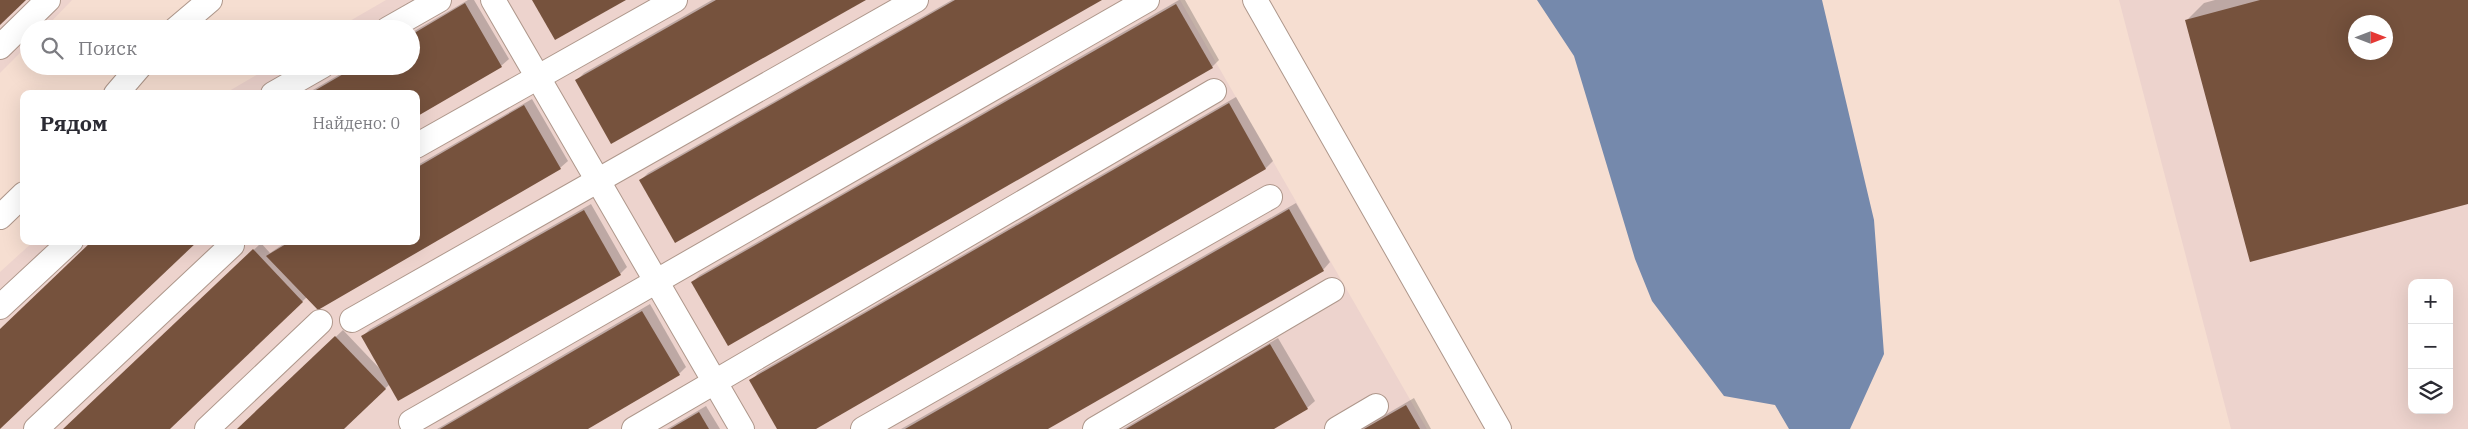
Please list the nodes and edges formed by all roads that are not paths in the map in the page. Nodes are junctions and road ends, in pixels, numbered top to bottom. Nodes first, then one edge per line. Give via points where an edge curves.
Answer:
1 (48, 0) edge
2 (210, 0) edge
3 (439, 0) edge
4 (493, 0) edge
5 (675, 0) edge
6 (916, 0) edge
7 (1147, 0) edge
8 (1255, 0) edge
9 (28, 20) edge
10 (187, 20) edge
11 (404, 20) edge
12 (20, 27) edge
13 (0, 47) edge
14 (132, 75) edge
15 (306, 75) edge
16 (538, 77) junction
17 (119, 90) edge
18 (280, 90) edge
19 (1214, 92) dead end
20 (420, 144) edge
21 (598, 180) junction
22 (1270, 197) dead end
23 (20, 198) edge
24 (0, 218) edge
25 (68, 245) edge
26 (232, 245) dead end
27 (656, 281) junction
28 (1332, 290) dead end
29 (0, 307) edge
30 (352, 320) dead end
31 (320, 322) dead end
32 (715, 382) junction
33 (1376, 406) dead end
34 (411, 422) dead end
35 (36, 429) edge
36 (207, 429) edge
37 (634, 429) edge
38 (742, 429) edge
39 (863, 429) edge
40 (1095, 429) edge
41 (1336, 429) edge
42 (1499, 429) edge

1 - 9 lane
2 - 10 lane
3 - 11 lane
4 - 16 lane
5 - 16 lane
6 - 21 lane
7 - 27 lane
8 - 42 lane
12 - 13 lane
14 - 17 lane
15 - 18 lane
16 - 20 lane
16 - 21 lane
19 - 32 lane
21 - 27 lane
21 - 30 lane
22 - 39 lane
23 - 24 lane
25 - 29 lane
26 - 35 lane
27 - 32 lane
27 - 34 lane
28 - 40 lane
31 - 36 lane
32 - 37 lane
32 - 38 lane
33 - 41 lane

